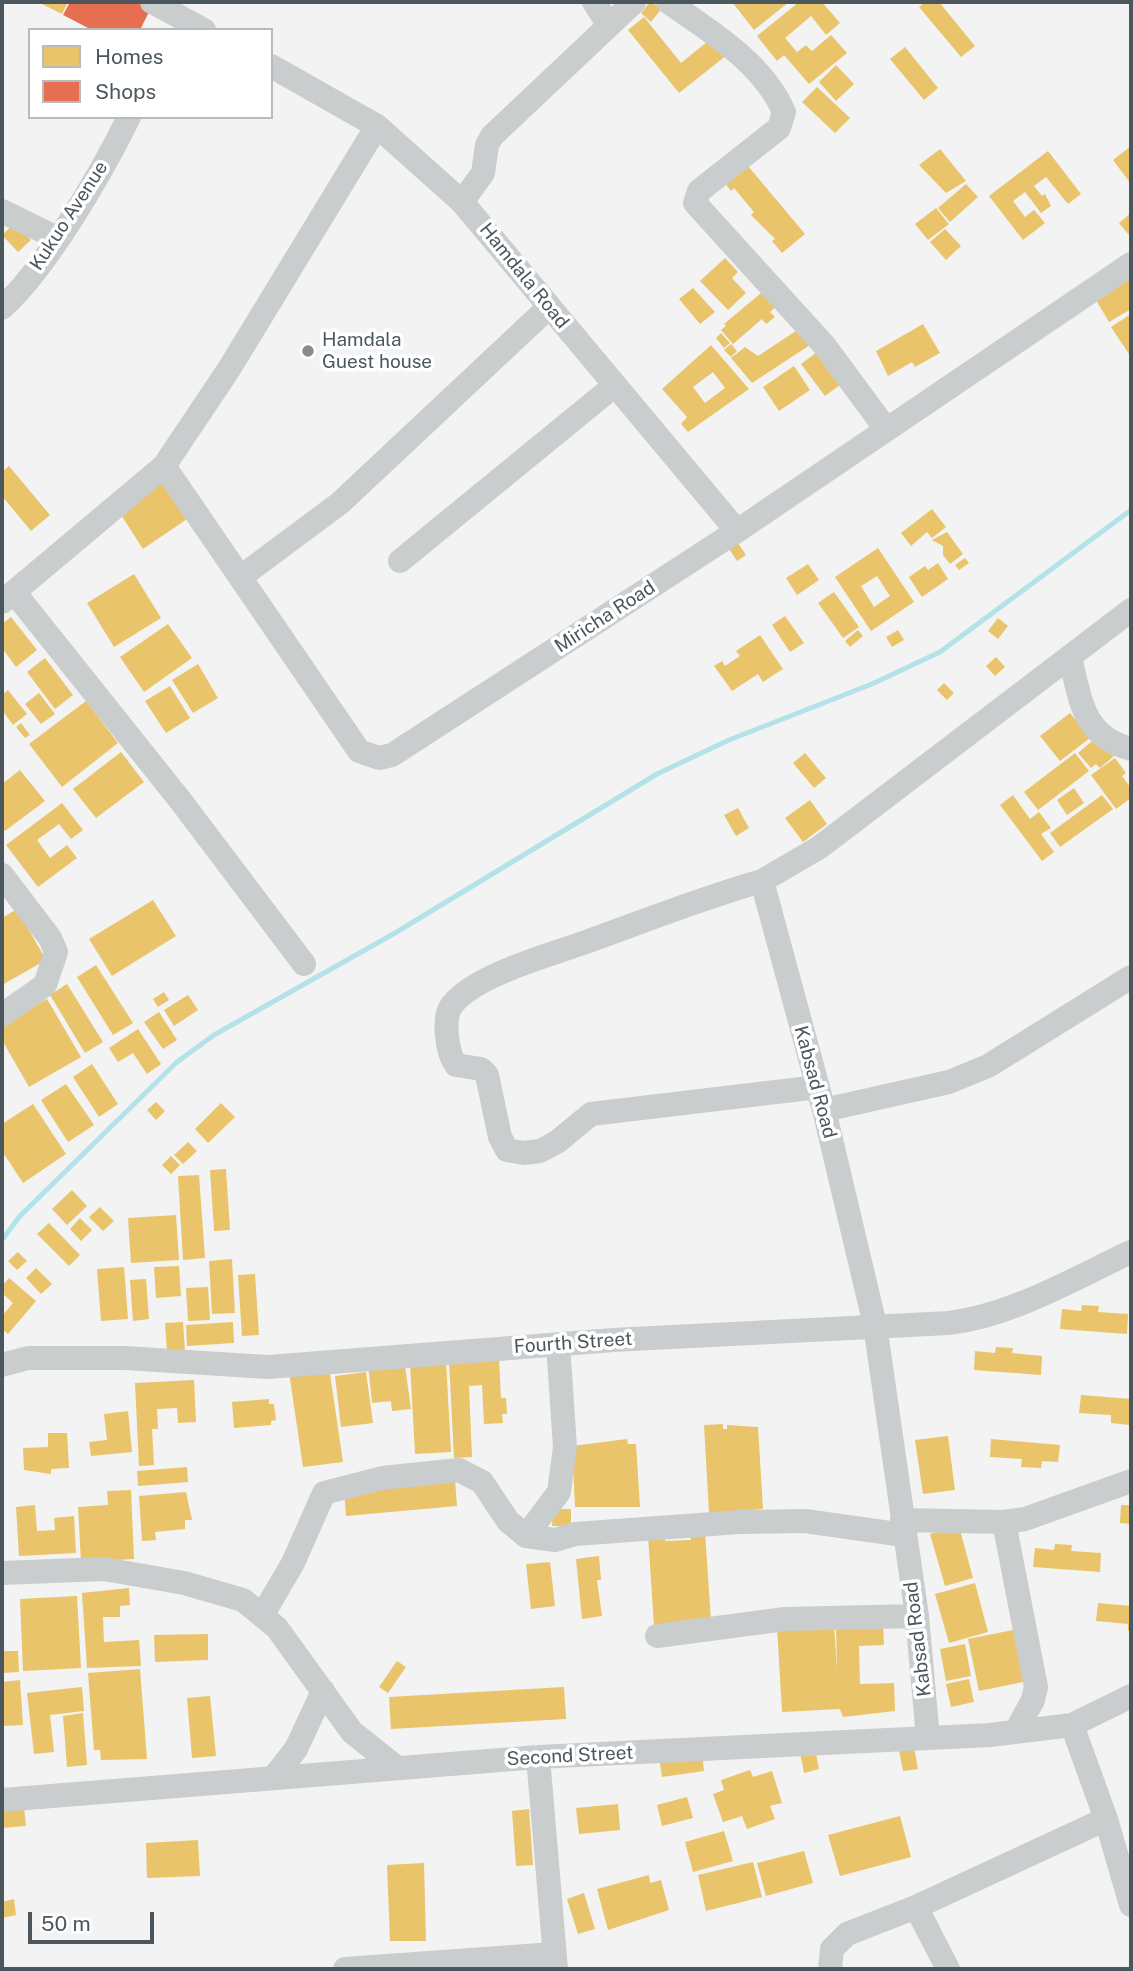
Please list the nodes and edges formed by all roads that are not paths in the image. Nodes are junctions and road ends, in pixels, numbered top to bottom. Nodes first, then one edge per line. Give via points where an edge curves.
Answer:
1 (152, 2) edge
2 (594, 2) edge
3 (634, 2) edge
4 (668, 2) edge
5 (179, 16) edge
6 (608, 24) junction
7 (200, 28) edge
8 (273, 67) edge
9 (128, 119) edge
10 (377, 126) junction
11 (462, 202) junction
12 (2, 211) edge
13 (57, 238) junction
14 (1131, 264) edge
15 (549, 307) junction
16 (2, 308) edge
17 (614, 386) junction
18 (886, 429) junction
19 (164, 466) junction
20 (737, 531) junction
21 (400, 561) dead end
22 (242, 576) junction
23 (8, 596) edge
24 (1131, 610) edge
25 (1070, 658) junction
26 (1131, 749) edge
27 (2, 875) edge
28 (762, 881) junction
29 (304, 964) dead end
30 (1131, 977) edge
31 (2, 1015) edge
32 (820, 1099) junction
33 (1131, 1252) edge
34 (875, 1325) junction
35 (558, 1344) junction
36 (2, 1365) edge
37 (1131, 1481) edge
38 (1004, 1522) junction
39 (903, 1528) junction
40 (526, 1536) junction
41 (2, 1573) edge
42 (263, 1614) junction
43 (917, 1616) junction
44 (657, 1636) dead end
45 (323, 1691) junction
46 (1131, 1696) edge
47 (1072, 1725) junction
48 (1016, 1731) junction
49 (928, 1738) junction
50 (538, 1757) junction
51 (396, 1767) junction
52 (274, 1777) junction
53 (2, 1800) edge
54 (1106, 1819) junction
55 (1131, 1905) edge
56 (916, 1907) junction
57 (555, 1962) edge
58 (345, 1969) edge
59 (830, 1969) edge
60 (947, 1969) edge

1 - 5 street
2 - 6 street
3 - 6 street
4 - 18 street via 712,30 745,59 783,112 779,128 699,191 695,204 824,345
5 - 7 street
6 - 11 street via 492,136 483,173
8 - 10 street, Hamdala Road
9 - 13 street, Kukuo Avenue
10 - 11 street, Hamdala Road
10 - 19 street via 229,369
11 - 15 street, Hamdala Road
12 - 13 street
13 - 16 street, Kukuo Avenue via 18,294
14 - 18 street, Miricha Road
15 - 17 street, Hamdala Road
15 - 22 street via 340,503
17 - 20 street, Hamdala Road
17 - 21 street
18 - 20 street, Miricha Road
19 - 22 street, Miricha Road
19 - 23 street
20 - 22 street, Miricha Road via 392,755 379,758 359,751
23 - 29 street via 180,800
24 - 25 street
25 - 26 street via 1086,719 1113,743
25 - 28 street via 820,847
27 - 31 street via 56,952 45,985
28 - 32 street, Kabsad Road
28 - 32 street via 652,915 493,976 454,1002 447,1012 450,1057 456,1065 481,1069 487,1075 500,1137 507,1150 524,1153 557,1142 591,1114
30 - 32 street via 988,1066 949,1082
32 - 34 street, Kabsad Road
33 - 34 street, Fourth Street via 977,1319
34 - 35 street, Fourth Street
34 - 39 street, Kabsad Road
35 - 36 street, Fourth Street via 268,1367 125,1358 28,1358
35 - 40 street via 565,1447 559,1492
37 - 38 street via 1086,1500
38 - 39 street
38 - 48 street via 1036,1688
39 - 40 street via 740,1522 589,1532 555,1540
39 - 43 street, Kabsad Road
40 - 42 street via 508,1521 482,1482 459,1470 382,1478 333,1489 324,1493 314,1510 293,1563
41 - 42 street via 104,1569 184,1583 243,1600
42 - 45 street
43 - 44 street via 785,1619
43 - 49 street, Kabsad Road
45 - 51 street via 352,1732
45 - 52 street via 296,1749
46 - 47 street, Second Street
47 - 48 street, Second Street
47 - 54 street
48 - 49 street, Second Street
49 - 50 street, Second Street
50 - 51 street, Second Street
50 - 57 street
51 - 52 street, Second Street
52 - 53 street, Second Street
54 - 55 street
54 - 56 street
56 - 59 street via 847,1934 832,1949
56 - 60 street
57 - 58 street

